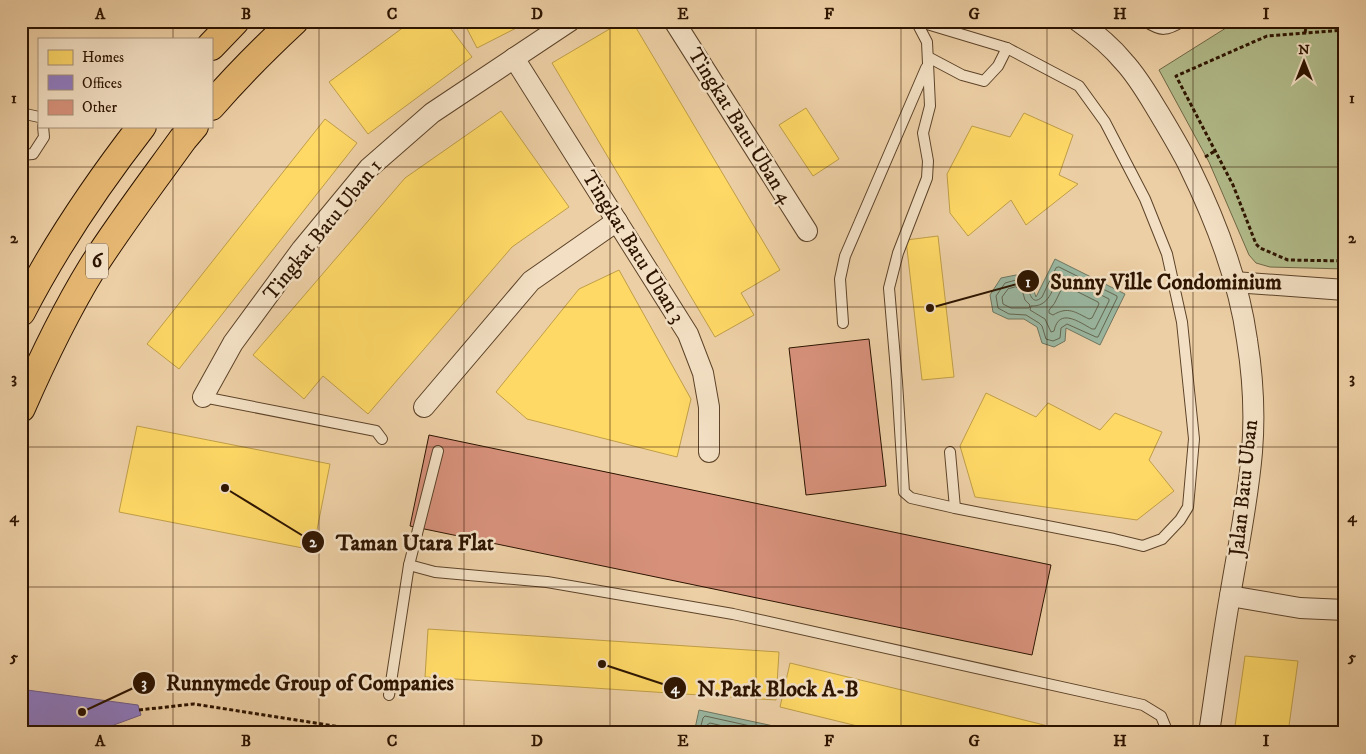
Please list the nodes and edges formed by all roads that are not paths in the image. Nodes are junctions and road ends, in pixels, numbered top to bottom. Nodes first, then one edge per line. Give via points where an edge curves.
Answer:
1 (235, 21) edge
2 (294, 21) edge
3 (570, 21) edge
4 (674, 21) edge
5 (916, 21) edge
6 (1145, 21) edge
7 (1183, 21) edge
8 (1086, 24) edge
9 (212, 45) edge
10 (1007, 48) junction
11 (514, 58) junction
12 (928, 61) junction
13 (212, 105) edge
14 (21, 113) edge
15 (38, 117) edge
16 (43, 128) edge
17 (140, 128) edge
18 (192, 128) edge
19 (21, 155) edge
20 (617, 221) junction
21 (806, 231) dead end
22 (1234, 282) junction
23 (1345, 290) edge
24 (21, 312) edge
25 (843, 323) dead end
26 (203, 397) joint
27 (424, 407) dead end
28 (21, 408) edge
29 (382, 439) dead end
30 (438, 451) dead end
31 (709, 452) dead end
32 (950, 452) dead end
33 (955, 508) junction
34 (409, 565) junction
35 (1230, 596) junction
36 (1345, 610) edge
37 (390, 695) dead end
38 (1168, 733) edge
39 (1209, 733) edge

1 - 9 highway
2 - 13 highway
3 - 11 street, Tingkat Batu Uban 1
4 - 21 street, Tingkat Batu Uban 4
5 - 10 lane
5 - 12 lane via 927,42
6 - 7 lane via 1164,29
8 - 22 street, Jalan Batu Uban via 1139,80 1182,152 1214,224
10 - 12 lane via 998,66 984,82
10 - 33 lane via 1079,86 1105,122 1145,199 1166,254 1182,322 1194,439 1188,507 1162,539 1143,546
11 - 20 street, Tingkat Batu Uban 3
11 - 26 street, Tingkat Batu Uban 1 via 432,113 369,168 302,249 233,343
12 - 25 lane via 845,256 840,279
12 - 33 lane via 930,106 923,133 928,161 927,178 898,253 889,288 904,492 912,498
14 - 15 lane
16 - 19 lane via 44,137 34,154
17 - 24 highway, 6 via 100,181
18 - 28 highway, 6 via 123,221 92,269 62,322
20 - 27 street via 531,281
20 - 31 street, Tingkat Batu Uban 3 via 688,334 703,373 709,407
22 - 23 street
22 - 35 street, Jalan Batu Uban via 1247,340 1253,435
26 - 29 lane via 376,431
30 - 34 lane
32 - 33 lane
34 - 37 lane
34 - 38 lane via 435,572 557,584 733,614 878,646 1143,705 1160,716
35 - 36 street via 1300,608
35 - 39 street, Jalan Batu Uban

